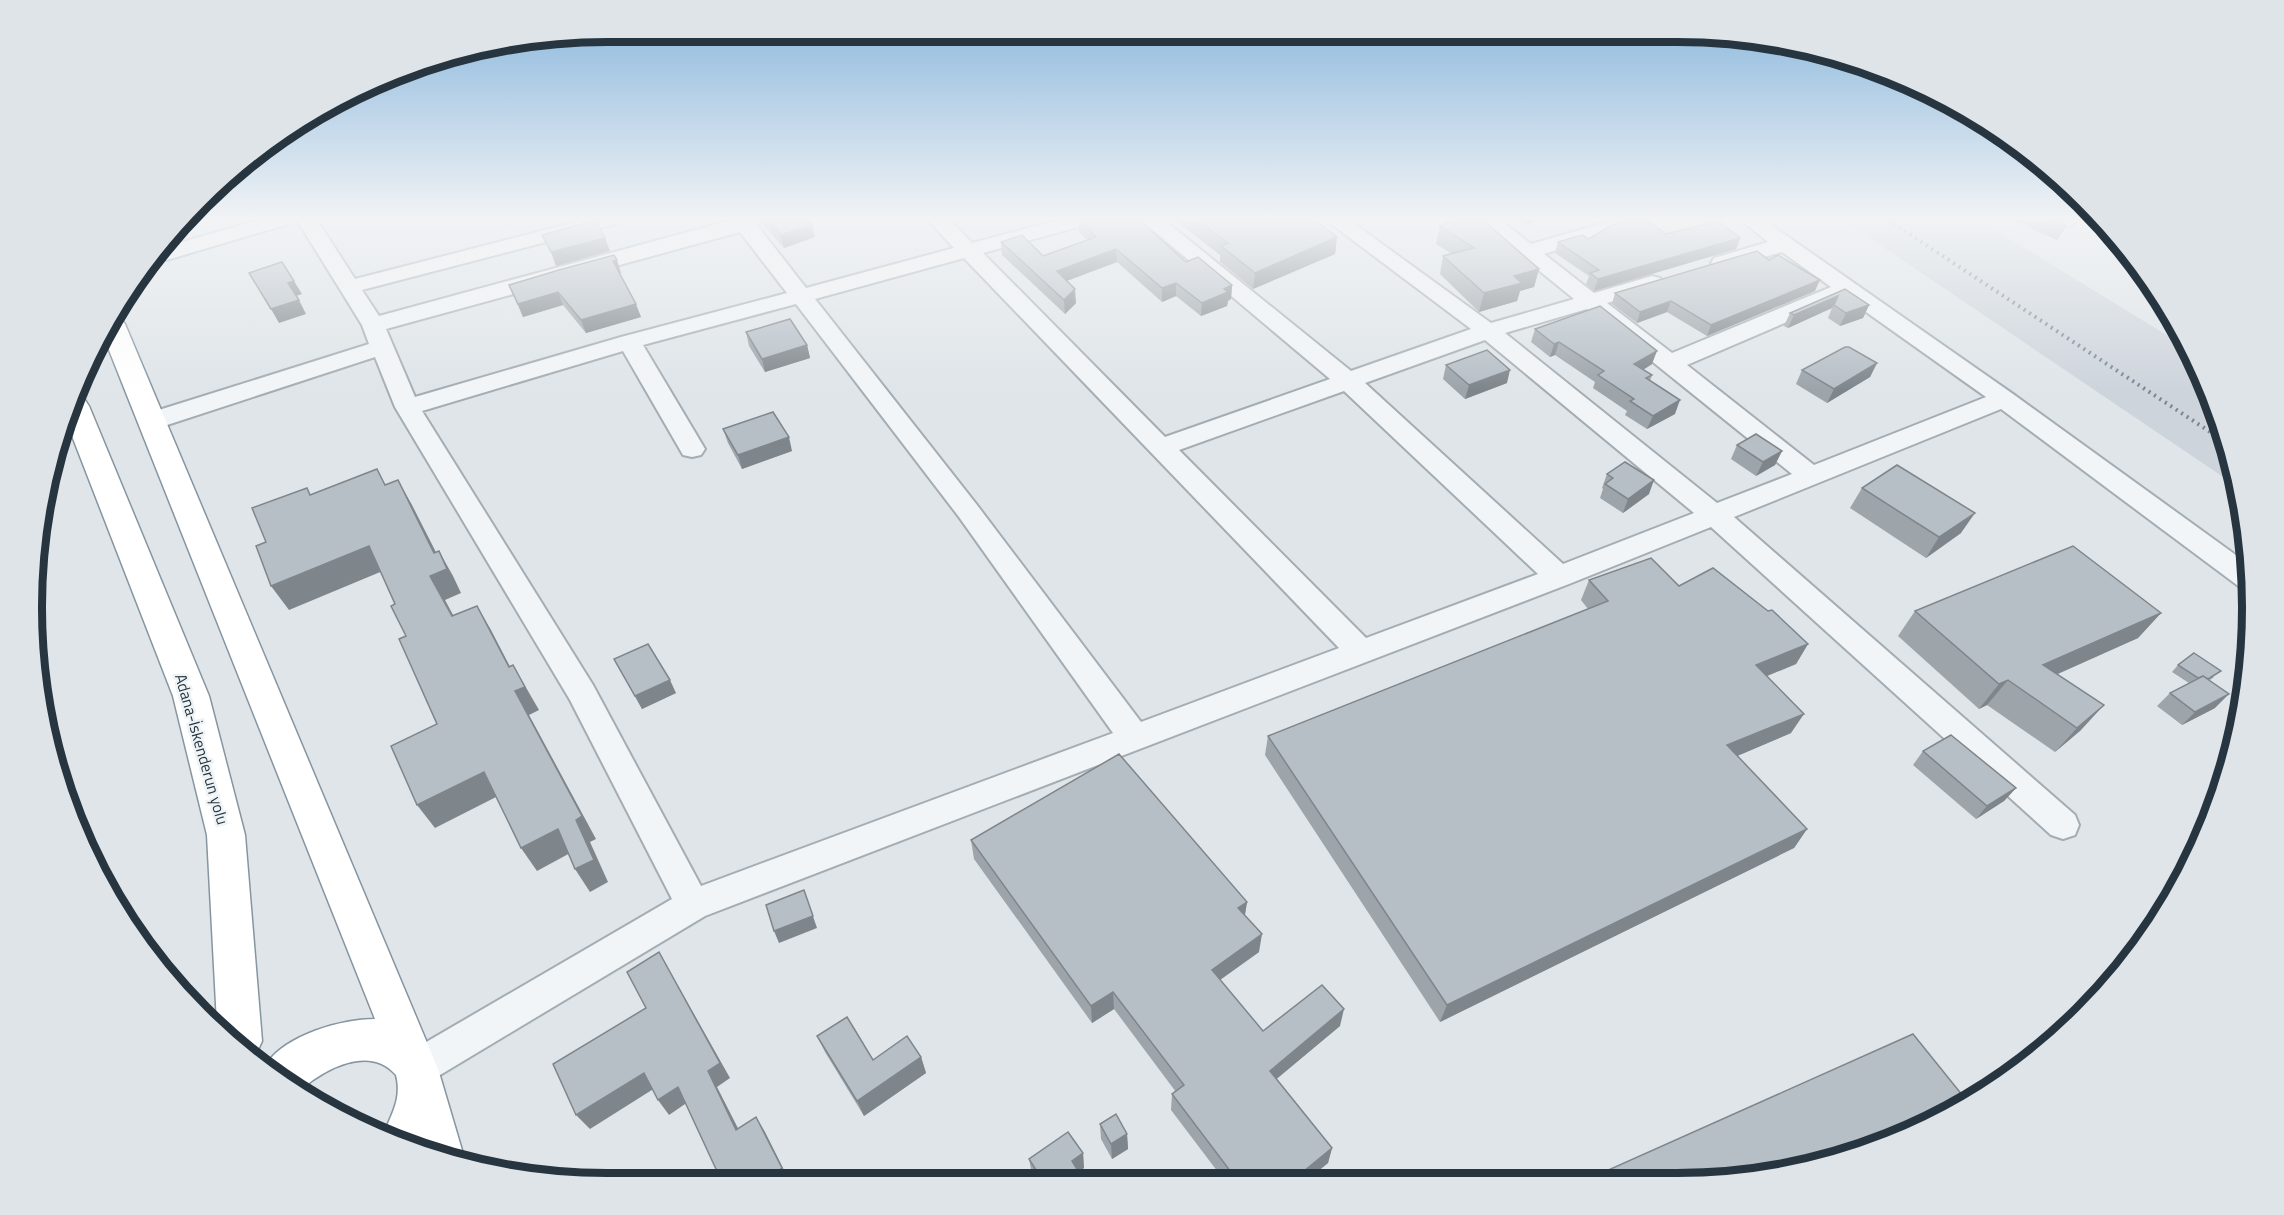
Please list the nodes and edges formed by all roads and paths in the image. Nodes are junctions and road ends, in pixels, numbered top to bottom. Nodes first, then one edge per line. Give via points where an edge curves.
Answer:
1 (343, 277) edge
2 (390, 277) edge
3 (568, 277) edge
4 (786, 277) edge
5 (873, 277) edge
6 (994, 277) edge
7 (1220, 277) edge
8 (1414, 277) edge
9 (1561, 277) edge
10 (1671, 277) edge
11 (1832, 277) edge
12 (350, 287) junction
13 (1848, 288) junction
14 (801, 296) junction
15 (1592, 300) junction
16 (115, 331) edge
17 (1488, 331) junction
18 (378, 336) junction
19 (629, 342) junction
20 (1670, 363) junction
21 (1348, 382) junction
22 (2004, 399) junction
23 (406, 407) junction
24 (77, 411) edge
25 (152, 422) junction
26 (1162, 447) junction
27 (692, 449) dead end
28 (1812, 477) junction
29 (1713, 514) junction
30 (2241, 573) edge
31 (1559, 577) junction
32 (1360, 651) junction
33 (1134, 737) junction
34 (2063, 825) dead end
35 (693, 905) junction
36 (240, 1037) edge
37 (416, 1069) junction
38 (287, 1073) edge
39 (407, 1136) edge
40 (438, 1147) edge

1 - 12 street
2 - 12 street
3 - 18 street
4 - 14 street
5 - 14 street
6 - 26 street
7 - 21 street
8 - 17 street
9 - 15 street
10 - 15 street
11 - 13 street
12 - 18 street
13 - 20 street
13 - 22 street
14 - 19 street
14 - 33 street via 968,511
15 - 17 street
15 - 20 street
16 - 25 highway
17 - 21 street
17 - 29 street
18 - 23 street
18 - 25 street
19 - 23 street
19 - 27 street
20 - 28 street
21 - 26 street
21 - 31 street
22 - 28 street
22 - 30 street
23 - 35 street via 582,693
24 - 36 highway, Adana-İskenderun yolu via 191,696 226,836
25 - 37 highway
26 - 32 street
28 - 29 street
29 - 31 street
29 - 34 street
31 - 32 street
32 - 33 street
33 - 35 street
35 - 37 street
37 - 38 highway via 395,1045 371,1039 342,1042 312,1054
37 - 39 highway via 420,1104
37 - 40 highway

